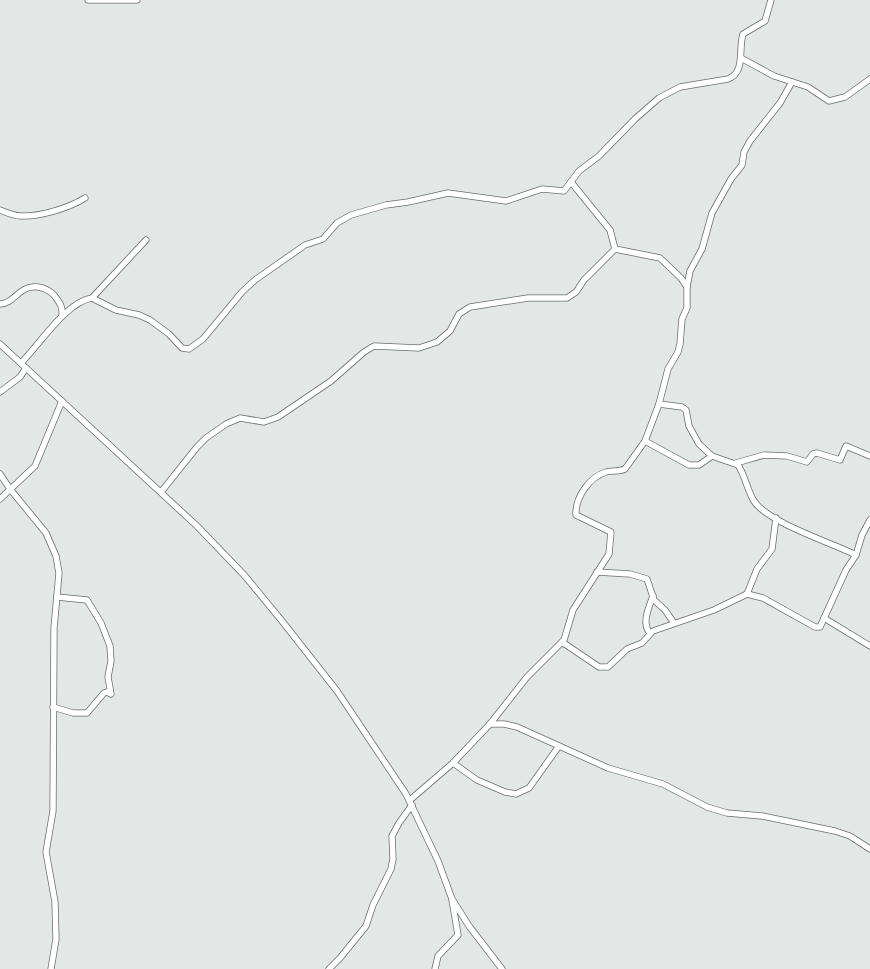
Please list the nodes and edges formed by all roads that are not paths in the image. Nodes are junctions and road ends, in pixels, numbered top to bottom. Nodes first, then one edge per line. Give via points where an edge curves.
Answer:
1 (88, 0) edge
2 (137, 0) edge
3 (771, 0) edge
4 (741, 58) junction
5 (870, 79) edge
6 (792, 82) junction
7 (571, 182) junction
8 (85, 198) dead end
9 (0, 210) edge
10 (146, 240) dead end
11 (615, 249) junction
12 (687, 287) junction
13 (92, 298) junction
14 (0, 304) edge
15 (62, 315) junction
16 (0, 344) edge
17 (21, 363) junction
18 (26, 368) junction
19 (0, 392) edge
20 (62, 401) junction
21 (659, 404) junction
22 (645, 441) junction
23 (712, 456) junction
24 (870, 456) edge
25 (736, 463) junction
26 (0, 474) edge
27 (15, 485) junction
28 (10, 489) junction
29 (161, 492) junction
30 (15, 496) junction
31 (0, 499) edge
32 (776, 518) junction
33 (870, 520) edge
34 (856, 555) junction
35 (597, 572) junction
36 (747, 594) junction
37 (653, 596) junction
38 (57, 597) junction
39 (824, 618) junction
40 (674, 623) junction
41 (650, 633) junction
42 (562, 642) junction
43 (870, 646) edge
44 (53, 708) junction
45 (490, 724) junction
46 (559, 746) junction
47 (453, 763) junction
48 (411, 802) junction
49 (870, 849) edge
50 (452, 899) junction
51 (51, 969) edge
52 (329, 969) edge
53 (435, 969) edge
54 (502, 969) edge

1 - 2 street
3 - 4 street via 765,21 743,34
4 - 6 street via 774,76
4 - 7 street via 739,69 732,77 680,87 659,98 599,156 579,171
5 - 6 street via 845,97 834,101 827,100 808,87
6 - 12 street via 780,103 750,141 744,152 742,165 712,213 705,241 690,271
7 - 11 street via 610,230
7 - 13 street via 561,192 542,189 506,201 448,193 351,215 337,223 323,239 305,245 255,280 203,339 188,349 182,348 150,320 116,310
8 - 9 street via 72,205 30,216 16,216
10 - 13 street
11 - 12 street via 660,258
11 - 29 street via 584,280 576,292 566,298 528,298 470,307 459,314 450,331 437,342 419,348 374,346 331,381 278,417 264,422 240,418 226,424 197,447
12 - 21 street via 687,308 682,319 680,344 668,369
13 - 15 street via 84,300
14 - 15 street via 8,302 25,288 40,287 48,289 58,300 62,307
15 - 17 street
16 - 17 street
17 - 18 street
18 - 19 street via 20,377
18 - 20 street
20 - 27 street via 35,466
20 - 29 street
21 - 22 street
21 - 23 street via 682,407 686,410 689,426 695,438
22 - 23 street via 688,465 699,464
22 - 35 street via 625,469 604,472 583,491 579,500 576,515 579,518 599,524 612,532 609,554
23 - 25 street
24 - 25 street via 846,446 840,460 817,453 807,462 787,456 764,455
25 - 32 street via 754,501
26 - 28 street
27 - 28 street
27 - 30 street
28 - 30 street
28 - 31 street
29 - 48 street via 245,576 337,691
30 - 38 street via 46,533 54,549 59,573
32 - 34 street
32 - 36 street via 772,549 757,569
33 - 34 street
34 - 39 street via 846,570
35 - 37 street via 642,576 650,582
35 - 42 street via 573,610
36 - 39 street via 763,598 815,627 821,626
36 - 40 street via 714,610
37 - 40 street
37 - 41 street via 645,623
38 - 44 street
38 - 44 street via 87,600 96,615 110,646 108,677 111,694 104,693 87,713 73,713
39 - 43 street
40 - 41 street
41 - 42 street via 642,643 627,649 608,667 599,666
42 - 45 street via 522,683
44 - 51 street via 53,811 46,852 55,902 56,939
45 - 46 street via 516,727
45 - 47 street
46 - 47 street via 531,786 516,794 477,780
46 - 49 street via 608,768 663,784 711,809 762,816 835,831 850,836
47 - 48 street
48 - 50 street
48 - 52 street via 392,836 391,869 373,905 366,926
50 - 53 street via 458,935 438,956
50 - 54 street via 468,926

